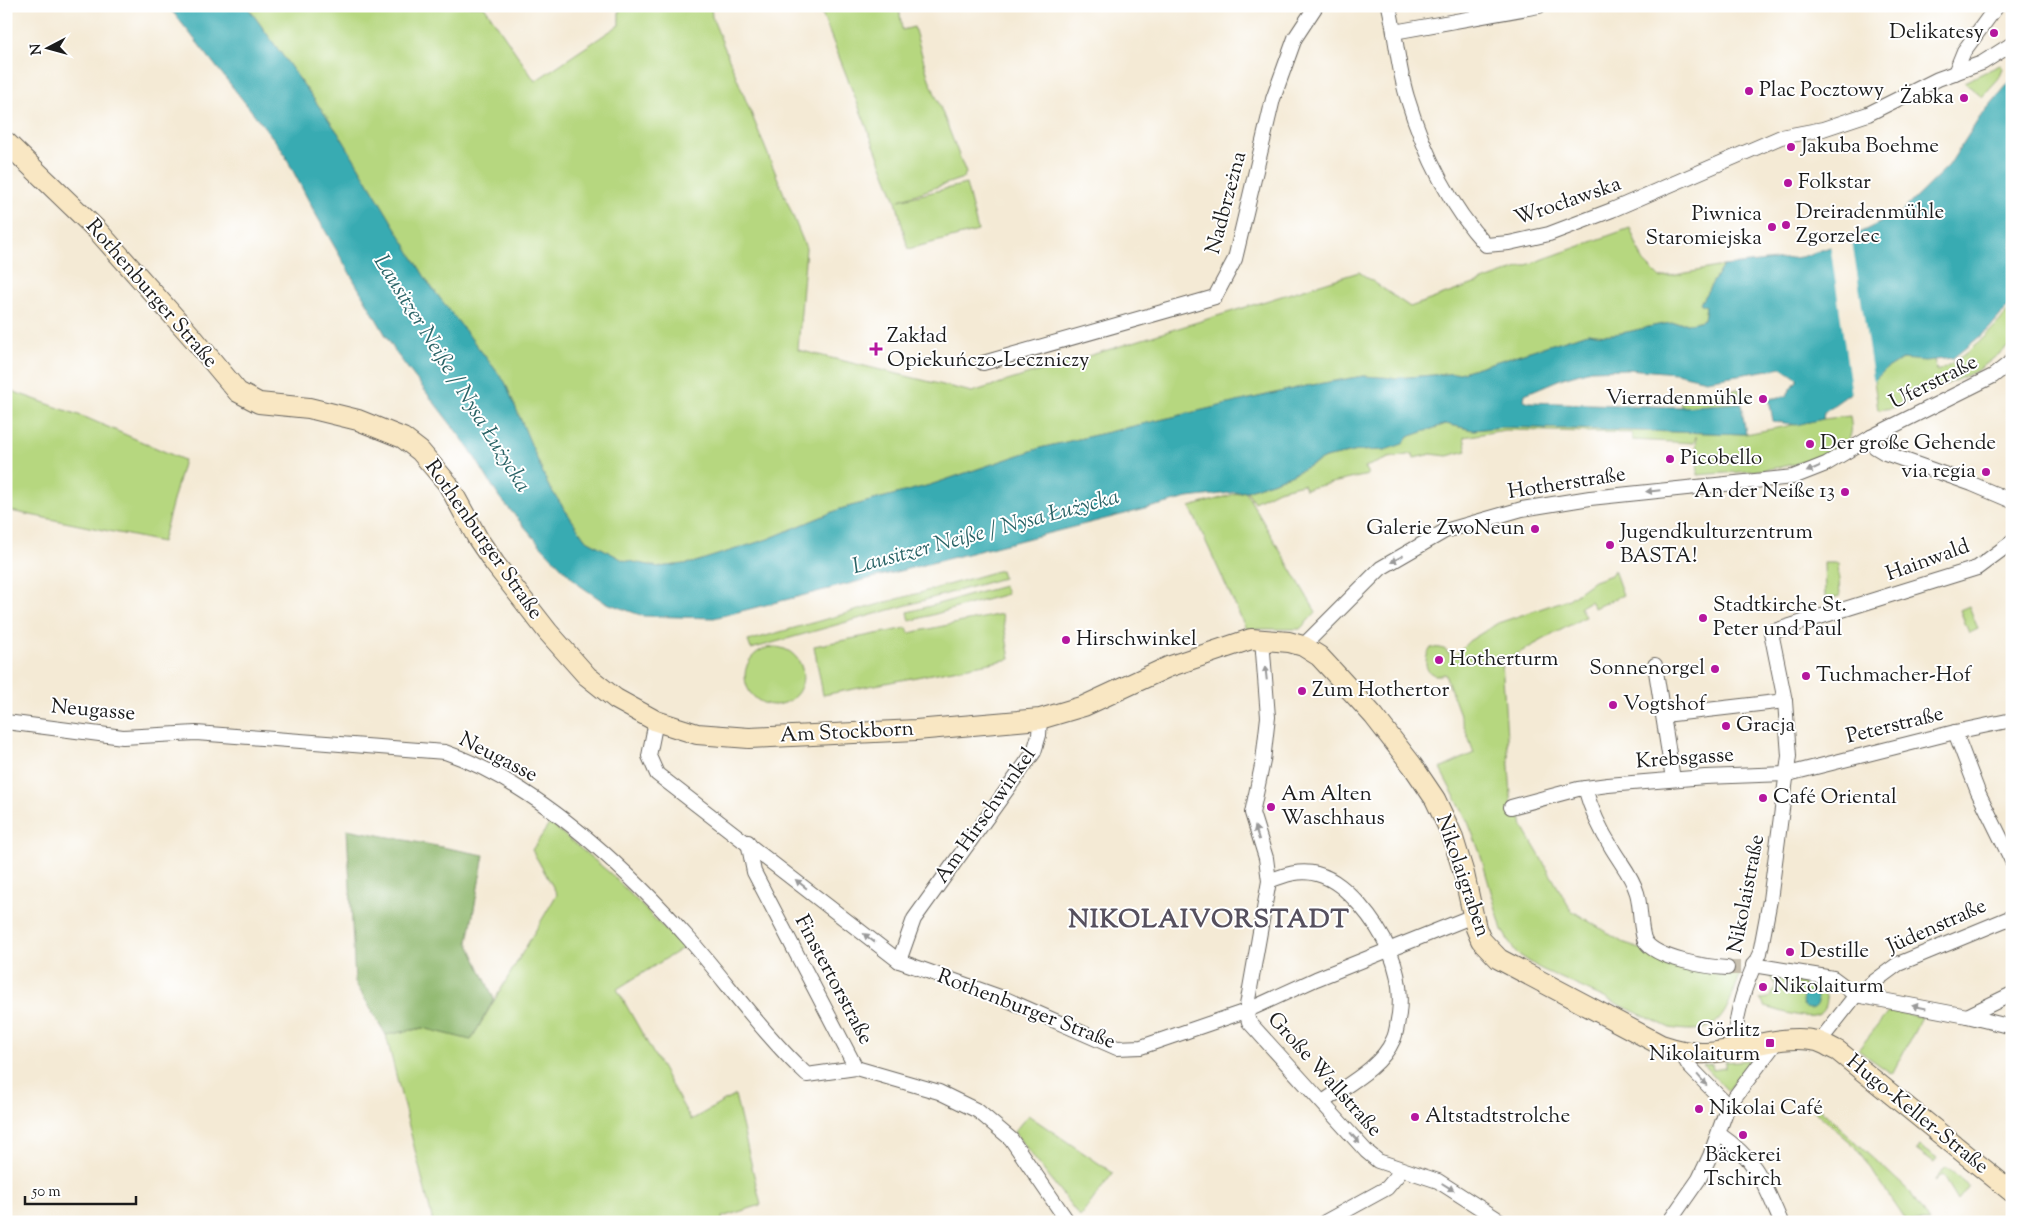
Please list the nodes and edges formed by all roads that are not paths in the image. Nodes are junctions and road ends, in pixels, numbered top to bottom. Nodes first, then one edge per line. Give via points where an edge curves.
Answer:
1 (1316, 6) edge
2 (1389, 6) edge
3 (1539, 6) edge
4 (1997, 6) edge
5 (1394, 32) junction
6 (2012, 44) edge
7 (1955, 73) junction
8 (6, 142) edge
9 (2012, 361) edge
10 (983, 364) dead end
11 (1871, 437) junction
12 (2012, 500) edge
13 (2012, 542) edge
14 (1262, 639) junction
15 (1303, 646) junction
16 (1655, 665) dead end
17 (1785, 701) junction
18 (1664, 715) junction
19 (1040, 720) junction
20 (2012, 720) edge
21 (656, 721) junction
22 (6, 722) edge
23 (1955, 732) junction
24 (1788, 774) junction
25 (1674, 779) junction
26 (1585, 788) junction
27 (1511, 807) dead end
28 (748, 842) junction
29 (2012, 861) edge
30 (1269, 880) junction
31 (1473, 916) junction
32 (2012, 917) edge
33 (1390, 949) junction
34 (899, 961) junction
35 (1750, 967) junction
36 (1727, 968) tunnel mouth
37 (2012, 994) edge
38 (1856, 995) junction
39 (1246, 1011) junction
40 (1967, 1016) junction
41 (2012, 1027) edge
42 (1778, 1041) junction
43 (1819, 1042) junction
44 (1735, 1049) junction
45 (1680, 1051) junction
46 (856, 1068) junction
47 (1322, 1102) junction
48 (1728, 1106) junction
49 (1719, 1134) junction
50 (1402, 1170) junction
51 (2012, 1192) edge
52 (1068, 1222) edge
53 (1325, 1222) edge
54 (1502, 1222) edge
55 (1669, 1222) edge
56 (1781, 1222) edge

1 - 10 street, Nadbrzeżna via 1296,38 1273,99 1236,259 1215,297
2 - 5 street, Wrocławska
3 - 5 street
4 - 7 street via 1964,51
5 - 7 street, Wrocławska via 1406,95 1444,189 1471,230 1486,245 1549,234 1781,137 1823,129 1883,107
6 - 7 street via 1982,64
8 - 21 street, Rothenburger Straße via 97,230 238,392 259,403 309,408 358,420 403,438 420,451 448,484 495,564 554,640 587,676 616,699
9 - 11 street, Uferstraße via 1993,376
11 - 12 street via 1875,447 1885,453
11 -> 15 street, Hotherstraße via 1826,464 1793,477 1590,498 1522,509 1446,531 1381,568
13 - 17 street, Hainwald via 1977,568 1771,632
14 - 15 street, Nikolaigraben
14 - 19 street, Am Hirschwinkel via 1252,639 1184,661 1084,706
30 -> 14 street, Große Wallstraße via 1266,858 1252,813 1268,717
15 - 31 street, Nikolaigraben via 1319,656 1374,716 1435,799 1452,835
16 - 18 street
17 - 18 street
17 - 24 street, Nikolaistraße
18 - 25 street
19 - 21 street, Am Stockborn via 750,738 697,734
19 - 34 street, Am Hirschwinkel via 1034,752 914,919
20 - 23 street, Peterstraße
21 - 28 street via 649,756 657,774
22 - 46 street, Neugasse via 123,736 196,734 445,752 466,760 549,809 604,854 690,940 788,1057 807,1075
23 - 24 street, Peterstraße
23 - 29 street via 1978,792
24 - 25 street, Krebsgasse
24 - 35 street, Nikolaistraße via 1760,953
25 - 26 street, Krebsgasse
26 - 27 street, Krebsgasse
26 - 36 street via 1590,807 1606,838 1632,879 1646,943 1679,959
34 -> 28 street, Rothenburger Straße
28 - 46 street, Finstertorstraße via 754,872
30 - 33 street via 1307,872 1335,880 1370,917
30 - 39 street, Große Wallstraße
31 - 33 street, Rothenburger Straße
31 - 45 street, Nikolaigraben via 1482,940 1499,959 1661,1046
32 - 38 street, Jüdenstraße via 1898,964
33 - 39 street, Rothenburger Straße
33 - 47 street via 1401,986 1394,1040 1373,1066
34 - 39 street, Rothenburger Straße via 1004,998 1118,1048 1141,1048
35 - 38 street via 1833,978
35 - 44 street, Nikolaistraße via 1734,1031
37 - 40 street
40 -> 38 street
38 - 43 street, Jüdenstraße
39 - 47 street, Große Wallstraße via 1249,1022 1263,1039
40 - 41 street
42 - 43 street, Nikolaigraben via 1806,1039
42 - 44 street, Nikolaigraben
42 - 48 street
43 - 51 street, Hugo-Keller-Straße via 1838,1051
44 - 45 street, Nikolaigraben via 1706,1053
45 -> 48 street via 1701,1080
46 - 52 street, Finstertorstraße via 939,1092 978,1110 1011,1139
47 -> 50 street, Große Wallstraße via 1366,1151 1378,1161
48 - 49 street
49 - 55 street via 1699,1179
49 - 56 street via 1746,1154 1757,1169
50 - 53 street via 1387,1188
50 -> 54 street, Große Wallstraße via 1438,1181

